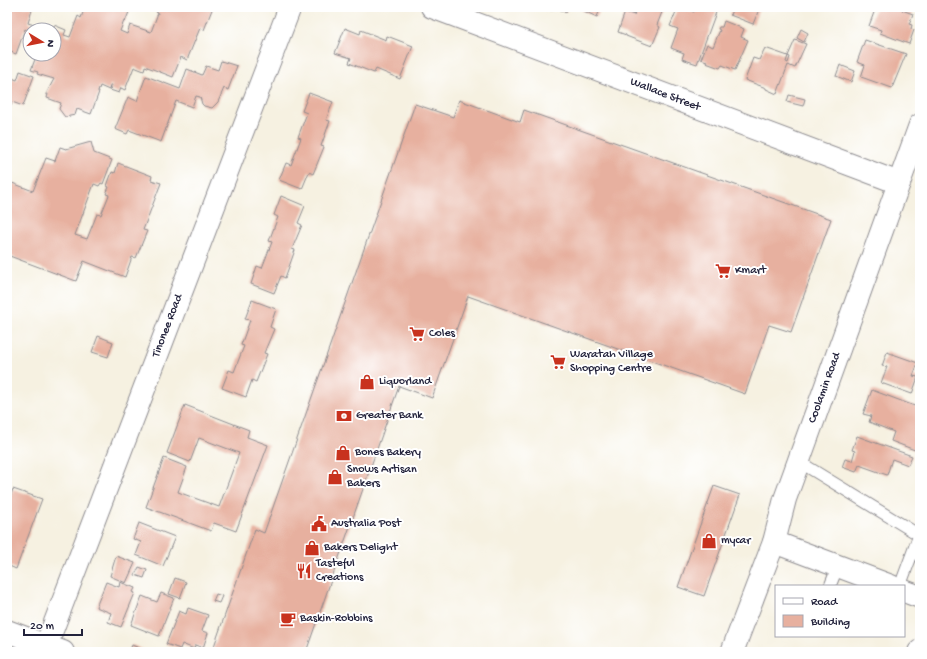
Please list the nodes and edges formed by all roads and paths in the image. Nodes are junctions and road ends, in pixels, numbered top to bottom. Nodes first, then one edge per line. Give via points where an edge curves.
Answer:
1 (290, 7) edge
2 (432, 7) edge
3 (920, 125) edge
4 (899, 183) junction
5 (798, 461) junction
6 (774, 542) junction
7 (834, 576) edge
8 (885, 585) edge
9 (900, 585) edge
10 (905, 591) edge
11 (920, 597) edge
12 (7, 631) edge
13 (55, 649) edge
14 (732, 652) edge

1 - 13 street, Tinonee Road
2 - 4 street, Wallace Street
3 - 4 street, Coolamin Road
4 - 5 street, Coolamin Road
5 - 6 street, Coolamin Road
5 - 9 lane via 919,536
6 - 7 street
6 - 14 street, Coolamin Road
7 - 8 street
10 - 11 street
12 - 13 street

